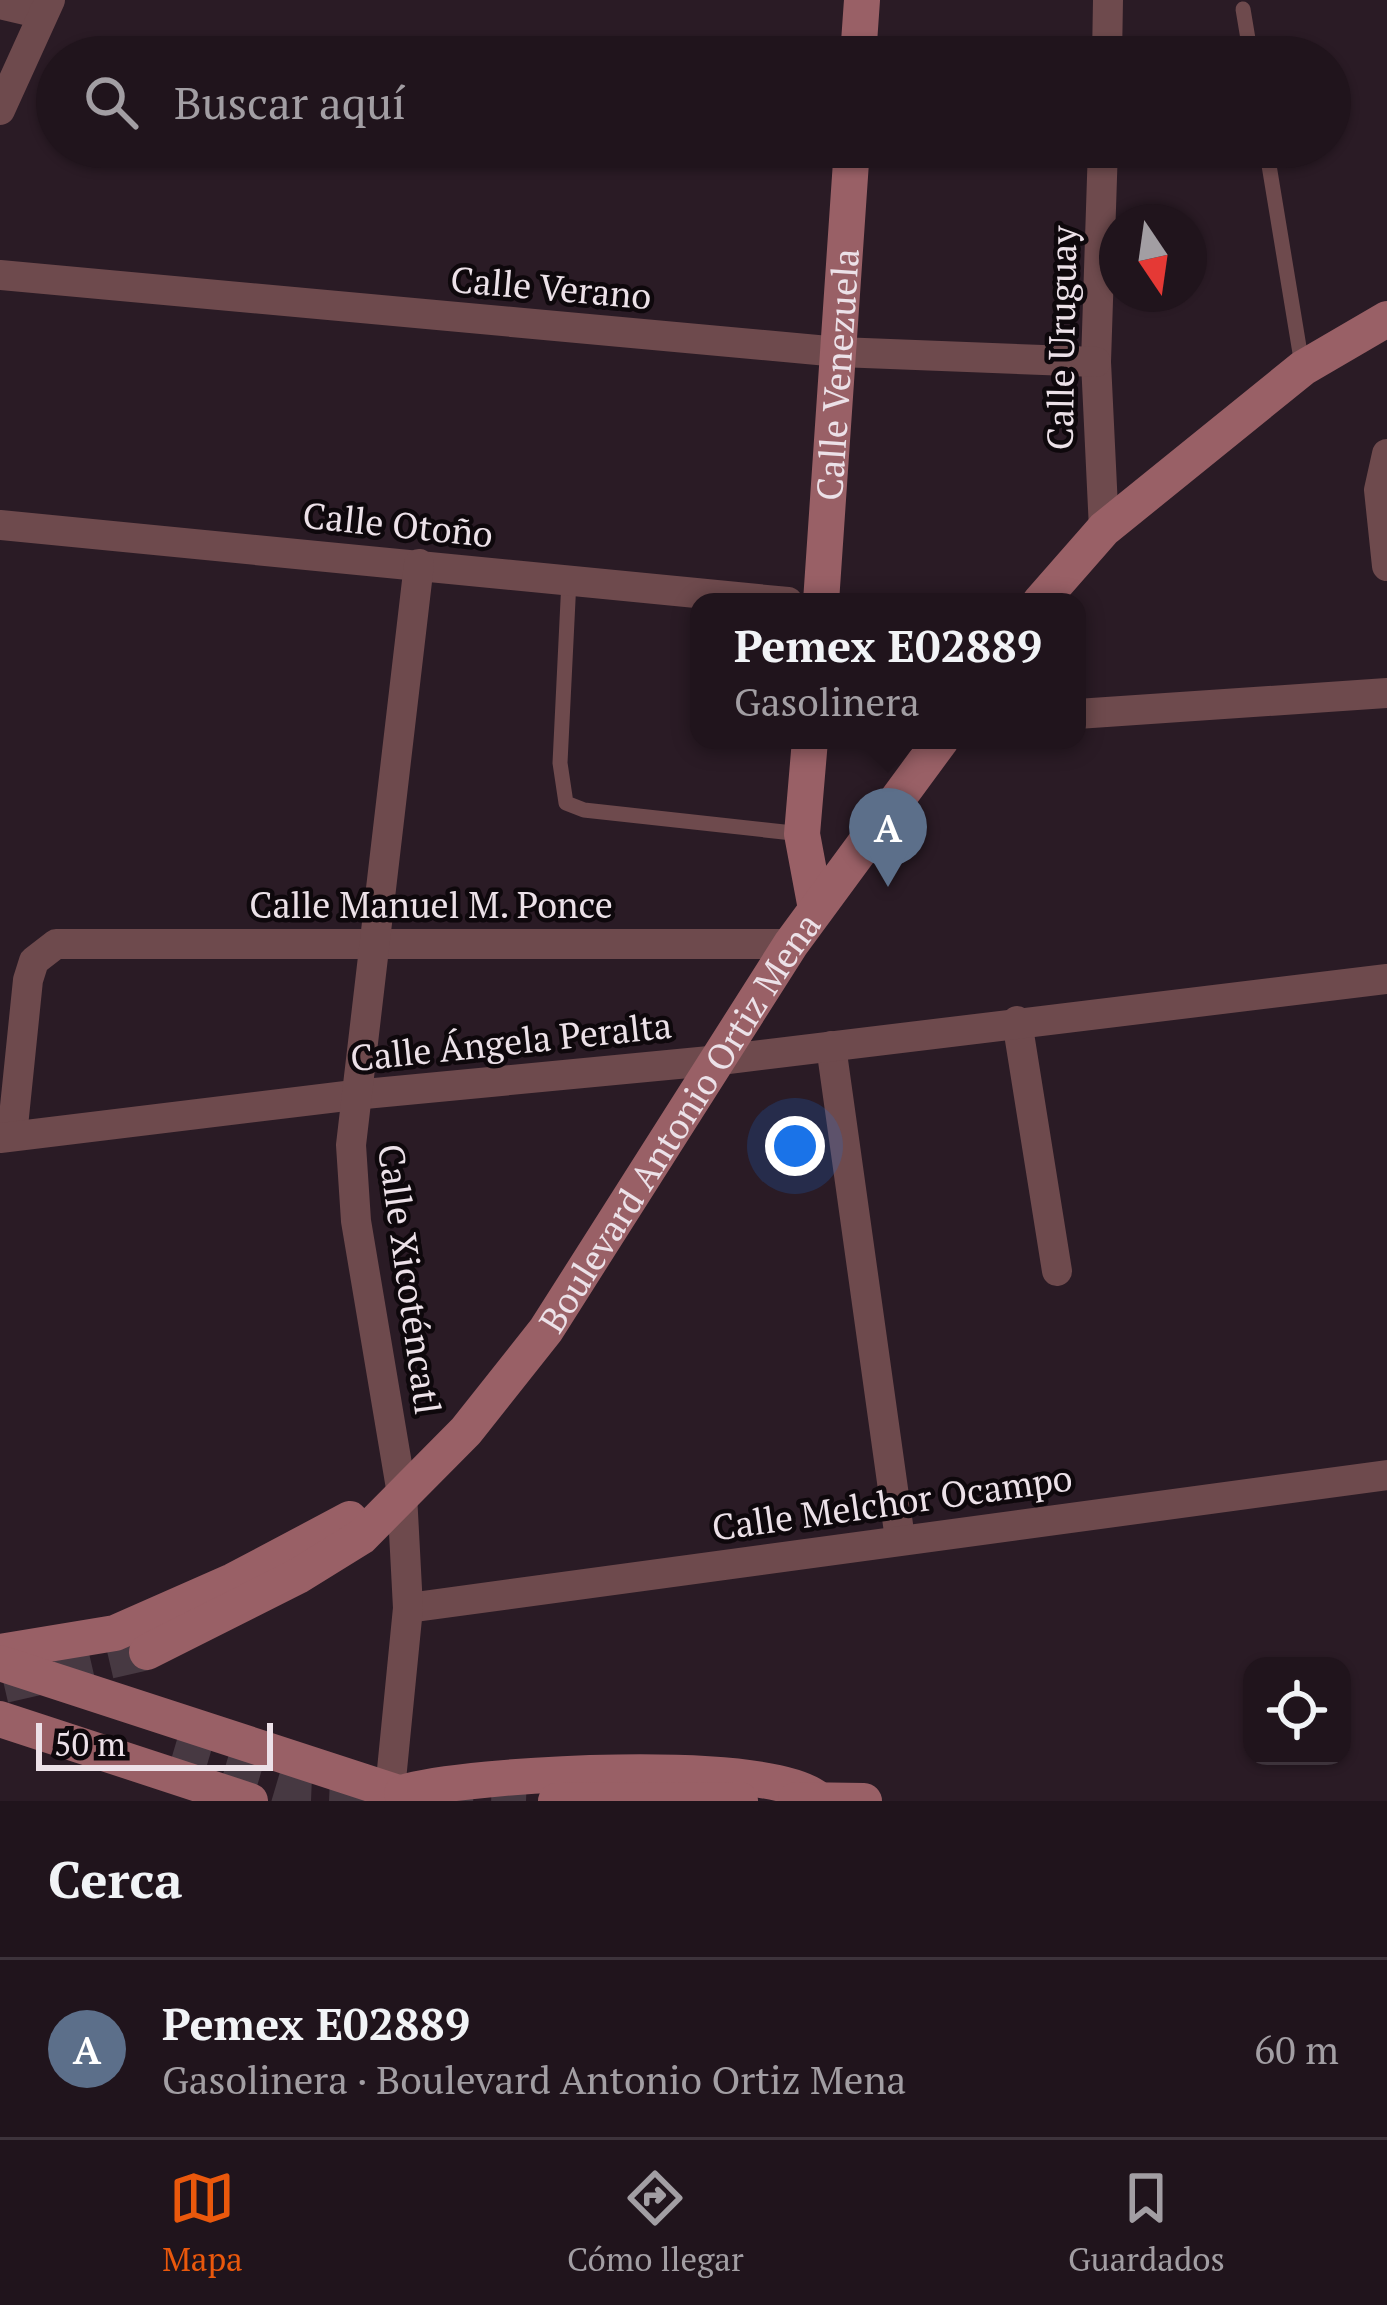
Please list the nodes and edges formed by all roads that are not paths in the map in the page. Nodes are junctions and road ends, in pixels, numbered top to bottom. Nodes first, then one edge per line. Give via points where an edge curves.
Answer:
1 (862, 0) edge
2 (1108, 0) edge
3 (0, 4) edge
4 (46, 7) edge
5 (1243, 9) dead end
6 (859, 36) edge
7 (1107, 36) edge
8 (1248, 36) edge
9 (0, 110) edge
10 (851, 168) edge
11 (1102, 168) edge
12 (1270, 168) edge
13 (0, 275) edge
14 (1387, 320) edge
15 (839, 352) junction
16 (1096, 362) junction
17 (1303, 368) junction
18 (1387, 454) edge
19 (0, 526) edge
20 (1104, 529) junction
21 (419, 564) junction
22 (1387, 566) edge
23 (569, 580) junction
24 (698, 593) edge
25 (822, 593) edge
26 (1048, 593) edge
27 (1387, 693) edge
28 (1086, 713) edge
29 (809, 749) edge
30 (933, 749) edge
31 (802, 834) junction
32 (815, 909) junction
33 (378, 943) junction
34 (791, 944) junction
35 (1387, 979) edge
36 (1017, 1021) junction
37 (831, 1046) junction
38 (720, 1060) junction
39 (354, 1095) junction
40 (6, 1137) edge
41 (1057, 1271) dead end
42 (1387, 1475) edge
43 (402, 1494) junction
44 (900, 1539) junction
45 (408, 1608) junction
46 (147, 1652) tunnel mouth
47 (1, 1683) edge
48 (173, 1754) tunnel mouth
49 (405, 1795) edge
50 (820, 1800) edge
51 (250, 1801) edge
52 (526, 1801) edge
53 (864, 1801) edge

1 - 6 main road
2 - 7 street
3 - 4 street
4 - 9 street
5 - 8 lane
10 - 15 main road, Calle Venezuela
11 - 16 street, Calle Uruguay
12 - 17 lane
13 - 15 street, Calle Verano
14 - 17 main road
15 - 16 street, Calle Verano
15 - 25 main road, Calle Venezuela
16 - 20 street, Calle Uruguay
17 - 20 main road
18 - 22 street via 1379,490
19 - 21 street, Calle Otoño
20 - 26 main road
21 - 23 street, Calle Otoño
21 - 33 street, Calle Xicoténcatl
23 - 24 street, Calle Otoño
23 - 31 lane via 560,763 566,802
27 - 28 street
29 - 31 main road
30 - 32 main road, Boulevard Antonio Ortiz Mena
31 - 32 main road
32 - 34 main road, Boulevard Antonio Ortiz Mena
33 - 34 street, Calle Manuel M. Ponce
33 - 39 street, Calle Xicoténcatl
33 - 40 street, Calle Manuel M. Ponce via 70,942 44,949 34,961
34 - 38 main road, Boulevard Antonio Ortiz Mena
35 - 36 street, Calle Ángela Peralta
36 - 37 street, Calle Ángela Peralta
36 - 41 street
37 - 38 street, Calle Ángela Peralta
37 - 44 street
38 - 39 street, Calle Ángela Peralta
38 - 43 main road, Boulevard Antonio Ortiz Mena via 546,1330 466,1431
39 - 40 street, Calle Ángela Peralta
39 - 43 street, Calle Xicoténcatl via 356,1221
42 - 44 street, Calle Melchor Ocampo
43 - 45 street, Calle Xicoténcatl
43 - 46 main road, Boulevard Antonio Ortiz Mena via 345,1546
43 - 47 main road, Boulevard Antonio Ortiz Mena
44 - 45 street, Calle Melchor Ocampo
45 - 49 street, Calle Xicoténcatl
47 - 48 main road
47 - 49 main road
47 - 51 main road
49 - 50 main road via 481,1778 674,1774 788,1782
50 - 52 main road
50 - 53 main road

